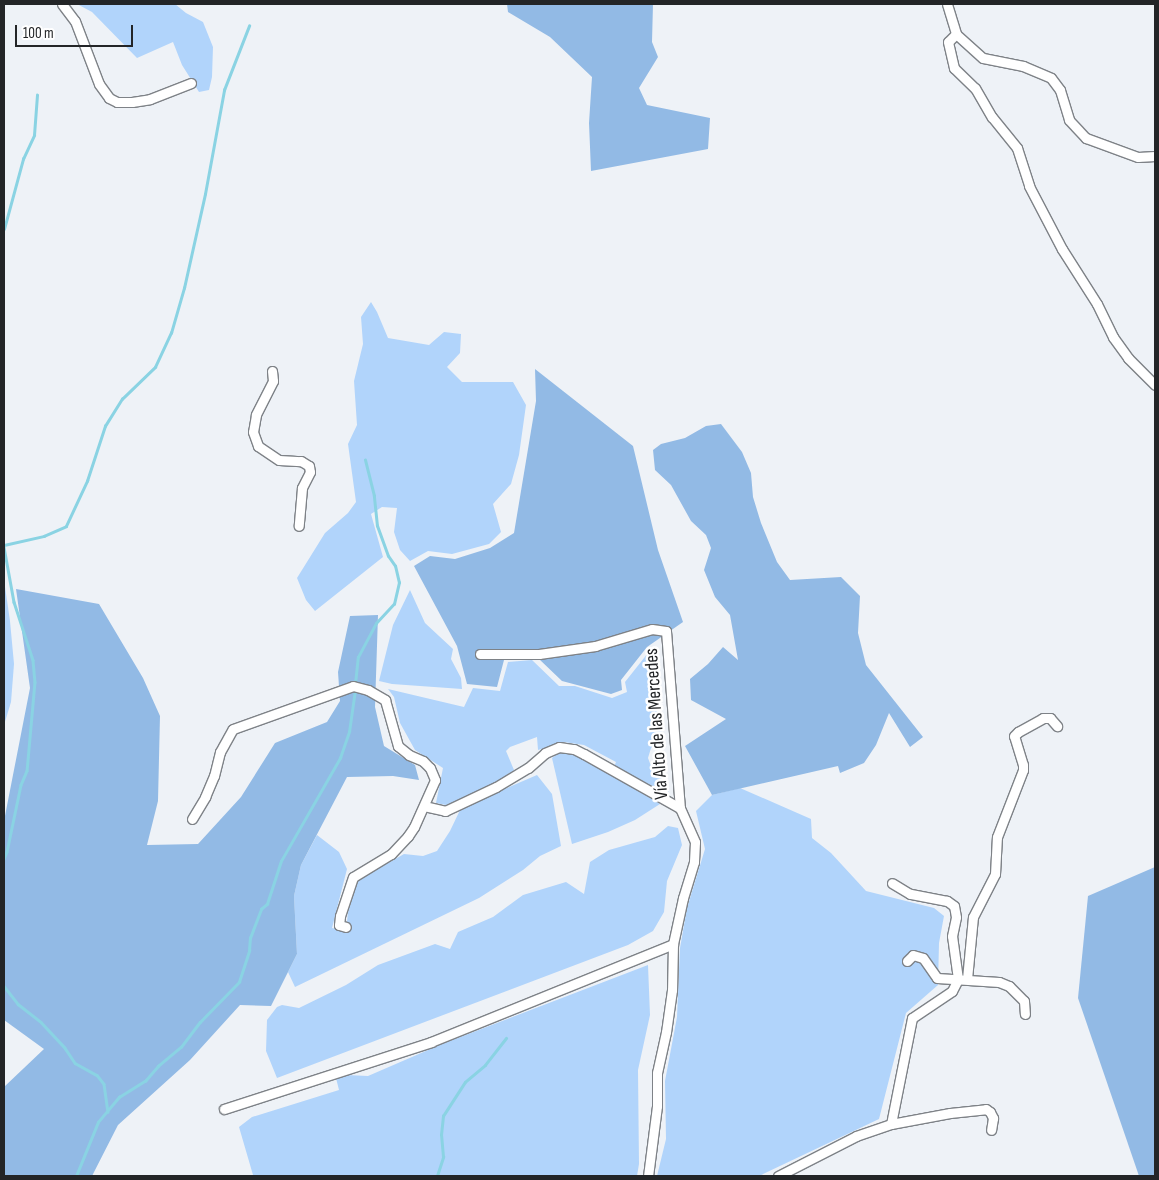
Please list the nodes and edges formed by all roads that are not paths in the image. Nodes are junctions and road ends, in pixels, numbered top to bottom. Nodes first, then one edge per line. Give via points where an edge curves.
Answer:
1 (62, 4) edge
2 (947, 4) edge
3 (956, 34) junction
4 (191, 83) dead end
5 (1155, 156) edge
6 (272, 371) dead end
7 (1155, 385) edge
8 (299, 526) dead end
9 (480, 654) dead end
10 (1057, 726) dead end
11 (424, 806) junction
12 (680, 808) junction
13 (192, 819) dead end
14 (892, 882) dead end
15 (346, 926) dead end
16 (674, 944) junction
17 (908, 961) dead end
18 (963, 979) junction
19 (1025, 1014) dead end
20 (224, 1109) dead end
21 (891, 1124) junction
22 (991, 1130) dead end
23 (648, 1176) edge
24 (778, 1176) edge

1 - 4 street via 75,21 100,84 110,98 117,102 150,99
2 - 3 street
3 - 5 street via 983,58 1023,66 1051,78 1060,90 1069,120 1086,138 1138,156
3 - 7 street via 948,42 954,68 975,88 992,117 1017,148 1029,186 1062,250 1128,358
6 - 8 street via 273,381 256,415 253,432 258,446 279,460 301,461 309,466 310,472 302,488
9 - 12 street, Vía Alto de las Mercedes via 539,654 595,646 652,629 666,631
10 - 18 street via 1050,718 1043,718 1014,736 1023,770 997,837 995,874 974,917
11 - 12 street via 445,811 496,787 559,747 584,754
11 - 13 street via 434,780 430,768 423,760 398,746 385,700 353,686 233,729
11 - 15 street via 414,827 391,854 353,876 340,916 339,925
12 - 16 street, Vía Alto de las Mercedes via 695,842 694,862
14 - 18 street via 910,894 947,901 954,906 956,917 952,936
16 - 20 street via 431,1042
16 - 23 street, Vía Alto de las Mercedes via 672,990 656,1073 657,1106
17 - 18 street via 918,955 937,978
18 - 19 street via 999,982 1008,986 1024,1001
18 - 21 street via 952,991 912,1018
21 - 22 street via 986,1109 994,1118
21 - 24 street via 856,1136

